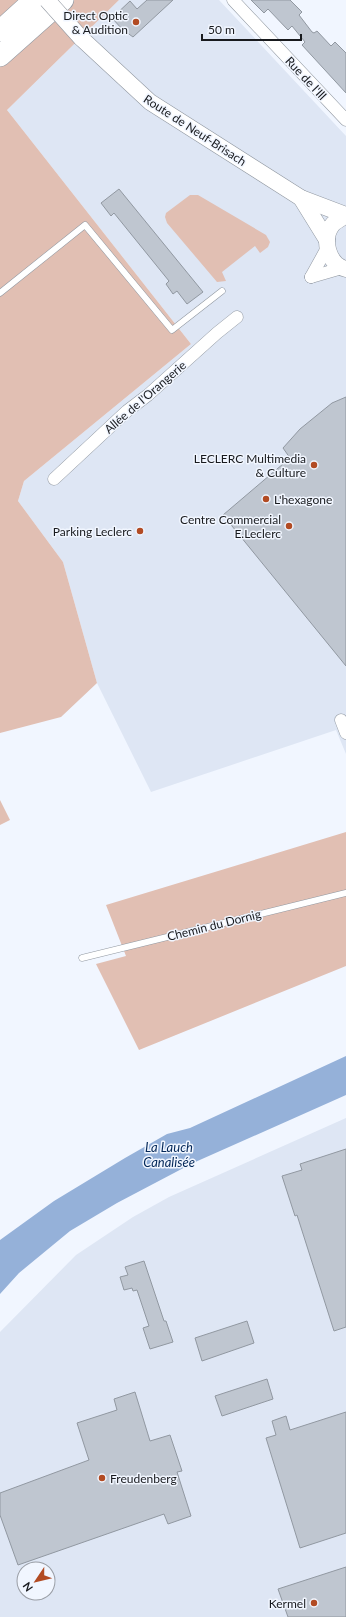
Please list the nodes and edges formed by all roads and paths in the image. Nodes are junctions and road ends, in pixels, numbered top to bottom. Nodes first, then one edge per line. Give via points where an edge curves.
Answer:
1 (34, 0) edge
2 (47, 0) edge
3 (63, 0) edge
4 (233, 0) edge
5 (0, 31) edge
6 (0, 56) edge
7 (346, 120) edge
8 (301, 198) junction
9 (346, 215) edge
10 (327, 244) junction
11 (344, 268) edge
12 (222, 291) dead end
13 (0, 293) edge
14 (237, 317) dead end
15 (54, 479) dead end
16 (341, 720) dead end
17 (346, 733) edge
18 (346, 893) edge
19 (82, 958) dead end

1 - 5 highway
2 - 8 main road, Route de Neuf-Brisach, bridge via 81,38 150,102
3 - 6 highway
4 - 7 street, Rue de l'Ill
8 - 9 main road, Route de Neuf-Brisach
8 - 10 main road, Route de Neuf-Brisach
9 - 10 main road via 332,225
10 - 11 main road, Route de Neuf-Brisach via 333,260
10 - 11 street via 311,277
12 - 13 lane via 172,330 85,224
14 - 15 street, Allée de l'Orangerie via 127,411
16 - 17 street
18 - 19 lane, Chemin du Dornig

